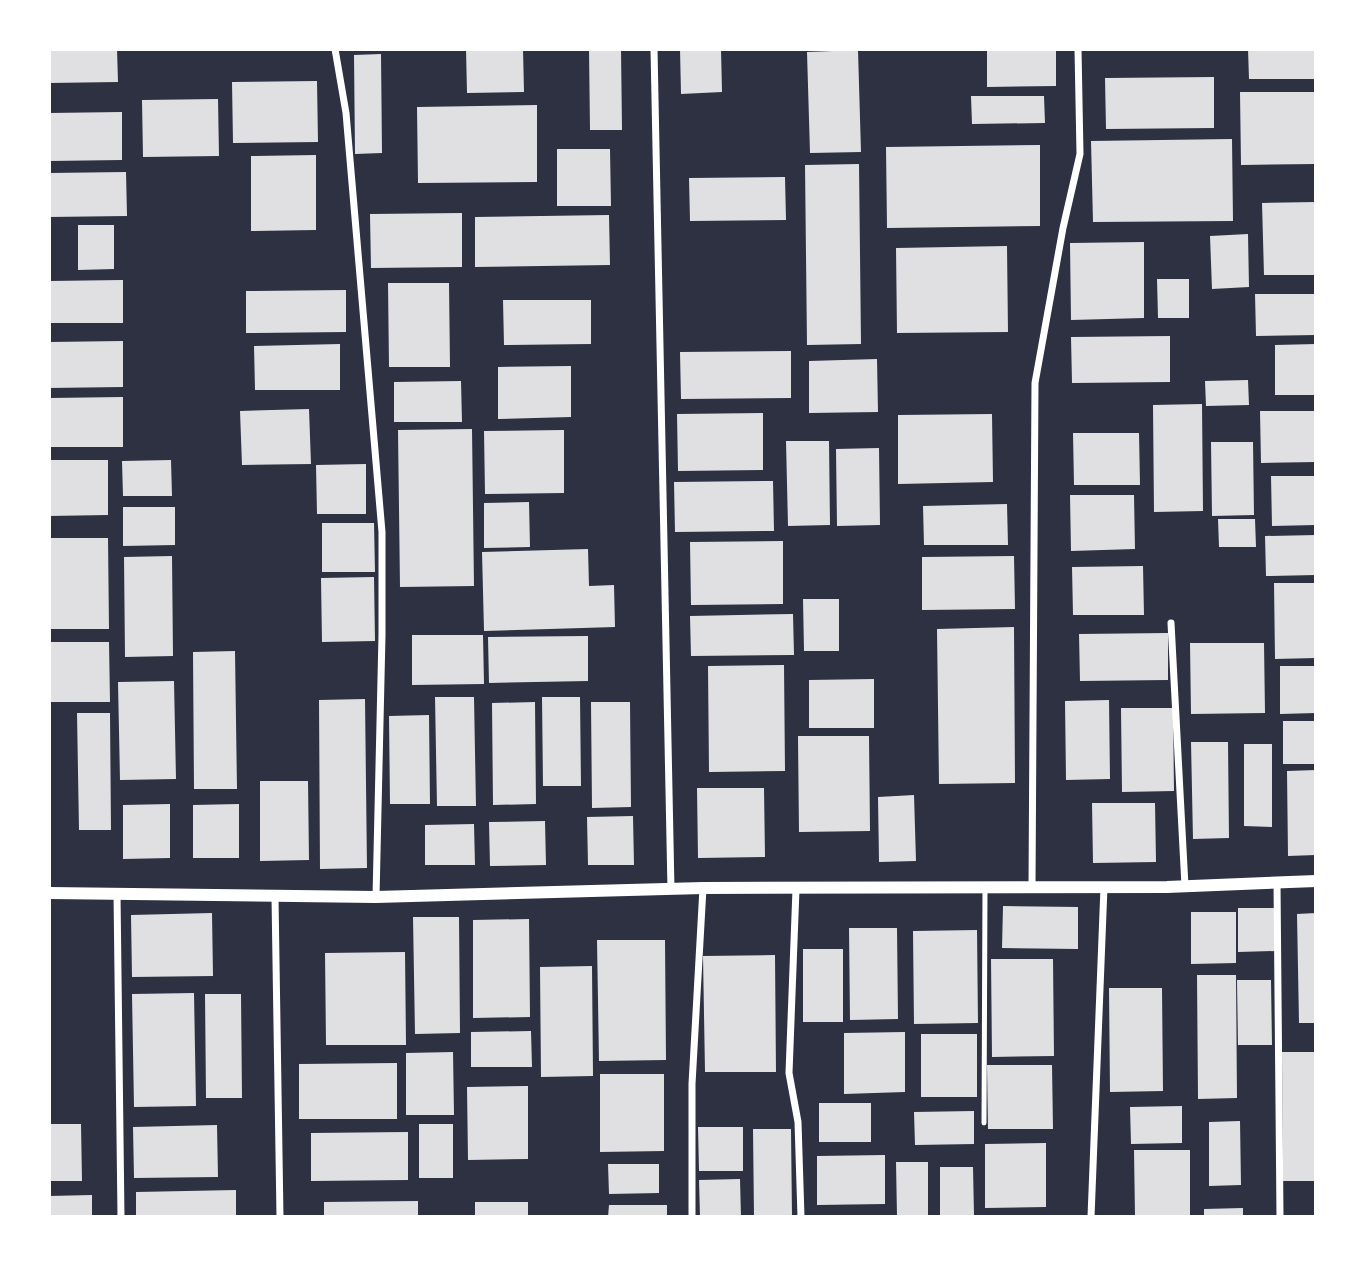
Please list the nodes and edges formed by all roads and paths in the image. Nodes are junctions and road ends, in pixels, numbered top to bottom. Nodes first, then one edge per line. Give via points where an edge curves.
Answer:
1 (335, 49) edge
2 (654, 49) edge
3 (1078, 49) edge
4 (1171, 623) dead end
5 (1316, 881) edge
6 (1277, 882) junction
7 (1185, 886) junction
8 (985, 887) junction
9 (1032, 887) junction
10 (1104, 887) junction
11 (703, 888) junction
12 (796, 889) junction
13 (671, 890) junction
14 (49, 893) edge
15 (117, 893) junction
16 (275, 897) junction
17 (376, 897) junction
18 (984, 1123) dead end
19 (121, 1217) edge
20 (280, 1217) edge
21 (692, 1217) edge
22 (801, 1217) edge
23 (1091, 1217) edge
24 (1280, 1217) edge

1 - 17 street via 346,113 382,532
2 - 13 street
3 - 9 street via 1080,154 1035,383
4 - 7 street
5 - 6 street
6 - 7 street
6 - 24 street
7 - 10 street
8 - 9 street
8 - 12 street
8 - 18 lane
9 - 10 street
10 - 23 street
11 - 12 street
11 - 13 street
11 - 21 street via 692,1084
12 - 22 street via 789,1073 798,1122
13 - 17 street
14 - 15 street
15 - 16 street
15 - 19 street
16 - 17 street
16 - 20 street

